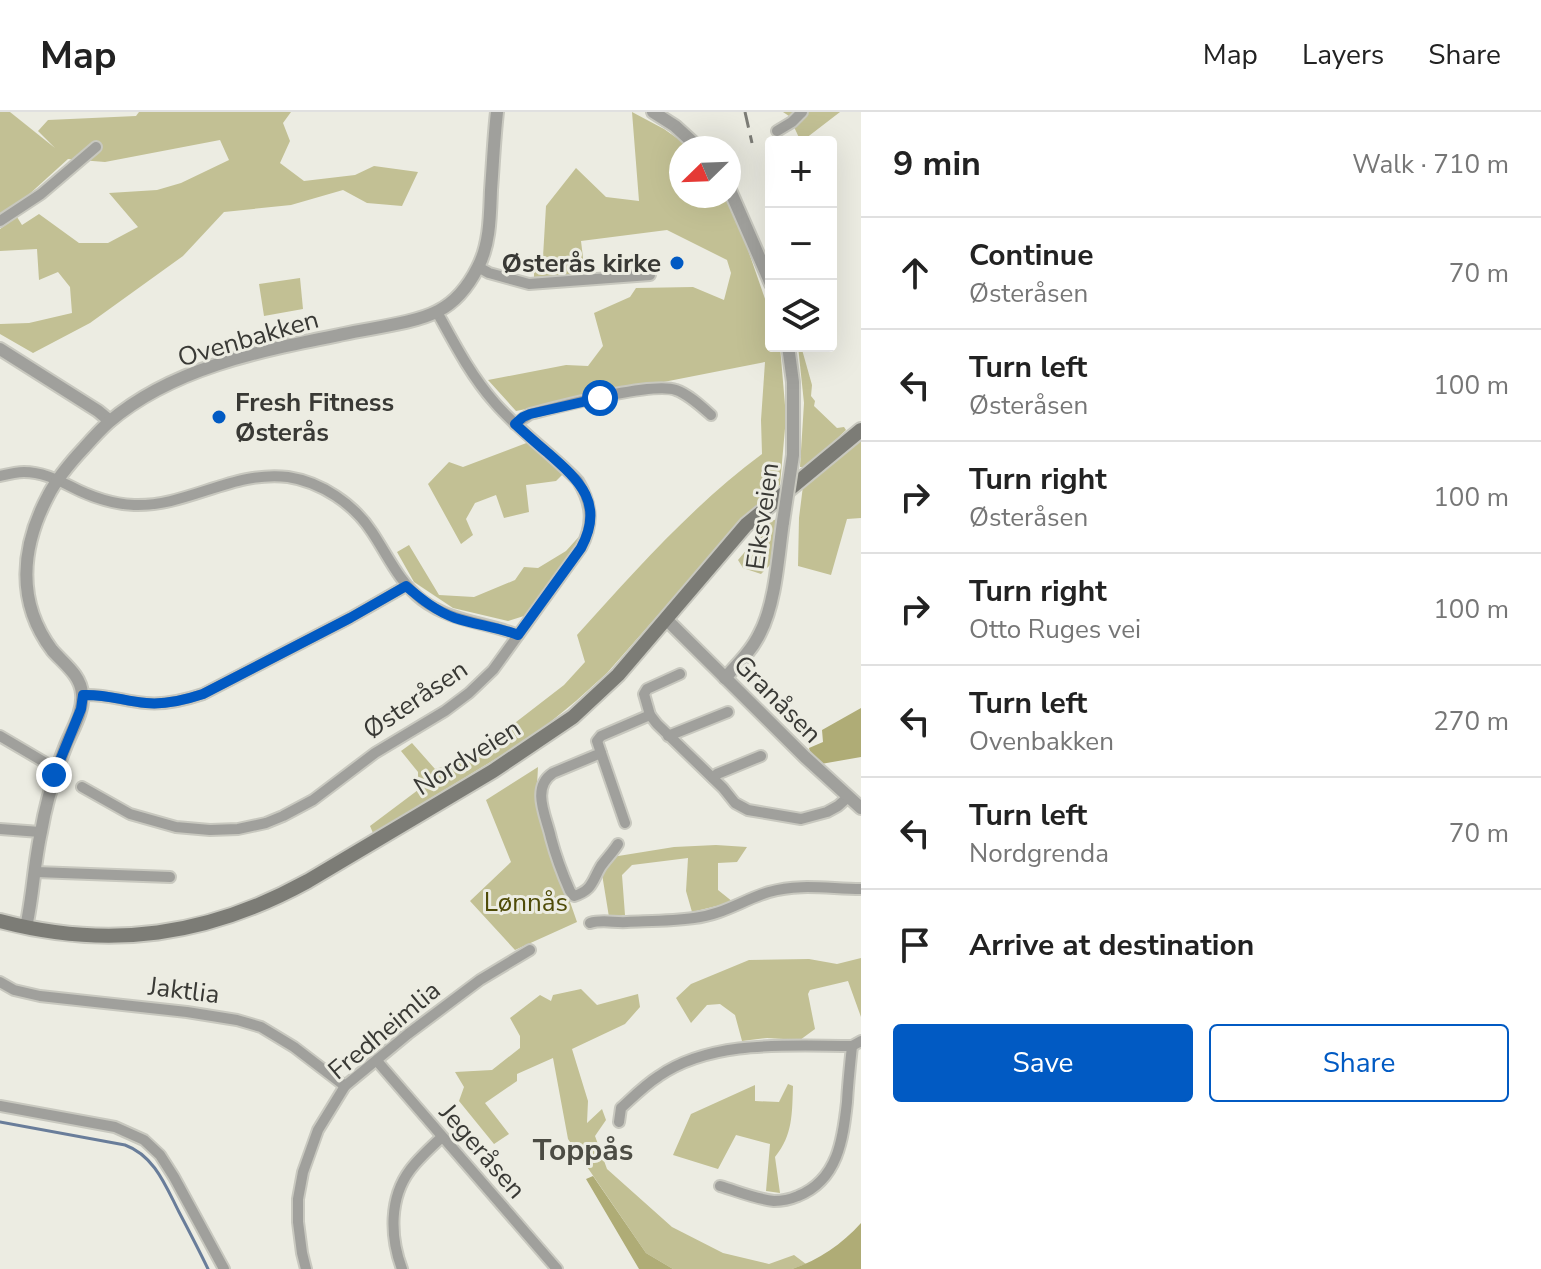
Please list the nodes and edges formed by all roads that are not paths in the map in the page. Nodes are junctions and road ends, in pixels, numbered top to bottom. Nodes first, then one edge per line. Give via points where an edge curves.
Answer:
1 (497, 112) edge
2 (802, 112) edge
3 (661, 114) edge
4 (777, 131) dead end
5 (686, 136) edge
6 (96, 147) dead end
7 (738, 208) edge
8 (0, 221) edge
9 (478, 267) junction
10 (650, 275) dead end
11 (769, 280) edge
12 (437, 312) junction
13 (0, 349) edge
14 (789, 352) edge
15 (711, 415) dead end
16 (110, 421) junction
17 (515, 424) junction
18 (861, 430) edge
19 (0, 476) edge
20 (58, 480) junction
21 (406, 586) junction
22 (666, 619) junction
23 (518, 635) junction
24 (680, 674) dead end
25 (725, 678) junction
26 (83, 695) junction
27 (728, 712) dead end
28 (650, 715) junction
29 (0, 736) edge
30 (668, 736) junction
31 (601, 753) junction
32 (761, 756) dead end
33 (56, 769) junction
34 (713, 778) junction
35 (82, 787) dead end
36 (848, 797) junction
37 (861, 808) edge
38 (625, 823) dead end
39 (0, 829) edge
40 (40, 832) junction
41 (618, 844) dead end
42 (36, 872) junction
43 (170, 877) dead end
44 (861, 889) edge
45 (0, 921) edge
46 (590, 923) dead end
47 (26, 927) junction
48 (530, 950) dead end
49 (0, 982) edge
50 (857, 1043) edge
51 (377, 1061) junction
52 (345, 1086) junction
53 (0, 1106) edge
54 (619, 1122) dead end
55 (442, 1137) junction
56 (720, 1186) dead end
57 (224, 1269) edge
58 (306, 1269) edge
59 (402, 1269) edge
60 (557, 1269) edge

1 - 9 street, Ovenbakken via 488,233
2 - 4 street
3 - 5 street
6 - 8 street
7 - 11 street
9 - 10 street via 529,284
9 - 12 street, Ovenbakken via 453,302
12 - 16 street, Ovenbakken via 215,366 148,395
12 - 17 street, Østeråsen via 480,384
13 - 16 street
14 - 25 street, Eiksveien, bridge via 793,455 774,582 756,640
15 - 17 street via 675,389 659,388 543,411
16 - 20 street, Ovenbakken
17 - 23 street, Østeråsen via 578,481 591,523 581,548
18 - 22 main road, Nordveien via 746,525
19 - 20 street via 24,472
20 - 21 street via 131,505 176,499 250,478 304,481 350,506
20 - 26 street, Ovenbakken via 29,543 27,591 40,632 78,680
21 - 23 street via 453,617
21 - 26 street via 194,697 147,704
22 - 25 street, Granåsen
22 - 47 main road, Nordveien via 608,685 546,737 283,894 213,922 156,933 91,936
23 - 35 street, Østeråsen via 460,701 375,753 313,800 266,823 224,830 163,825 130,814
24 - 28 street via 647,689
25 - 36 street, Granåsen
26 - 33 street
27 - 30 street
28 - 30 street
28 - 31 street via 601,736
29 - 33 street
30 - 34 street
31 - 38 street
31 - 41 street via 547,777 541,807 574,896 592,885
32 - 34 street
33 - 40 street
34 - 36 street via 735,803 780,817 812,817
36 - 37 street, Granåsen
39 - 40 street
40 - 42 street
42 - 43 street
42 - 47 street
44 - 46 street via 789,888 701,917
45 - 47 main road, Nordveien
48 - 51 street, Fredheimlia via 480,980
49 - 52 street, Jaktlia via 40,996 214,1015 261,1027
50 - 54 street via 737,1048 711,1054 657,1077 621,1108
50 - 56 street via 840,1150 821,1182 777,1201
51 - 52 street, Fredheimlia
51 - 55 street, Jegeråsen
52 - 58 street, Fredheimlia via 318,1130 303,1172 298,1222
53 - 57 street via 115,1127 149,1143 174,1177
55 - 59 street via 410,1169 394,1210 393,1234
55 - 60 street, Jegeråsen

